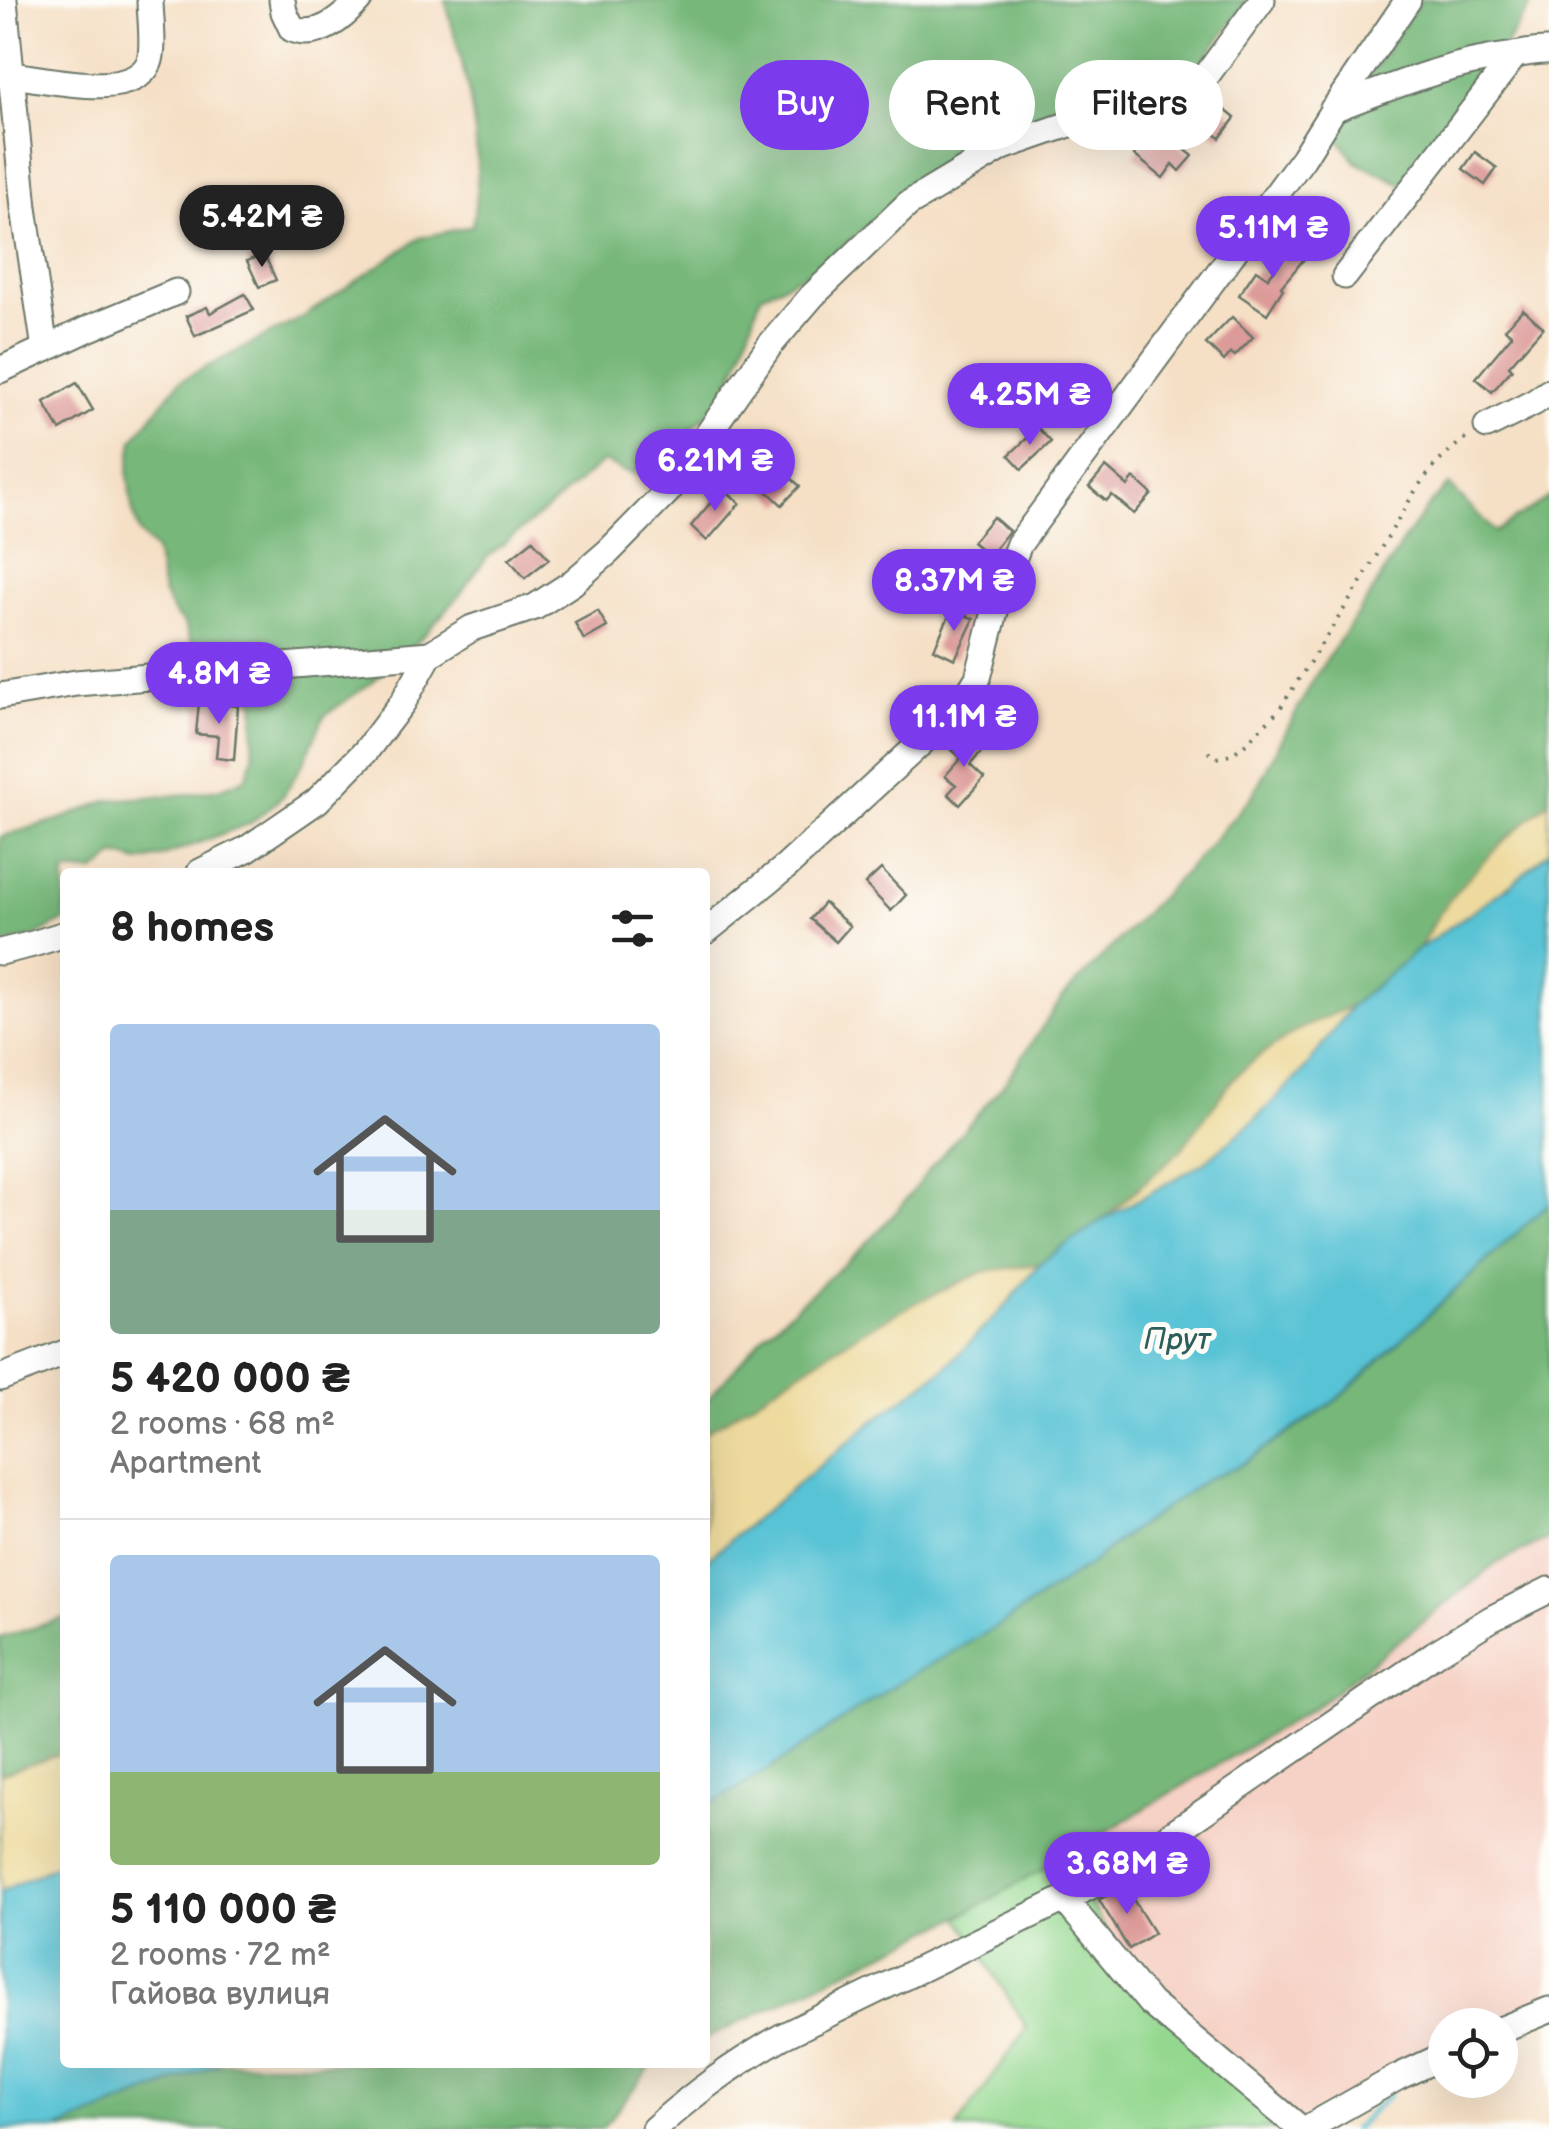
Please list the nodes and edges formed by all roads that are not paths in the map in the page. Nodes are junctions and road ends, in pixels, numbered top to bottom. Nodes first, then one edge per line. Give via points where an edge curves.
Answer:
1 (4, 0) edge
2 (150, 0) edge
3 (282, 0) edge
4 (358, 0) edge
5 (1262, 0) edge
6 (1408, 0) edge
7 (1549, 51) edge
8 (1515, 55) junction
9 (6, 74) edge
10 (1332, 110) junction
11 (1345, 276) dead end
12 (176, 292) dead end
13 (45, 349) junction
14 (0, 370) edge
15 (1549, 392) edge
16 (1487, 426) road end
17 (430, 654) junction
18 (0, 696) edge
19 (208, 868) edge
20 (710, 928) edge
21 (60, 936) edge
22 (0, 952) edge
23 (60, 1355) edge
24 (0, 1378) edge
25 (1549, 1590) edge
26 (1065, 1900) junction
27 (1549, 2010) edge
28 (1518, 2023) edge
29 (1428, 2063) edge
30 (654, 2129) edge
31 (1303, 2129) edge

1 - 9 street
2 - 9 street via 150,60 140,75 117,84 69,84
3 - 4 street via 292,29 304,34 327,28
5 - 17 street via 1173,113 1086,118 1003,147 908,204 812,296 669,490 609,551 535,607 472,628
6 - 10 street
7 - 8 street
8 - 10 street via 1446,68
8 - 11 street
9 - 13 street
10 - 20 street via 1020,544 978,678 960,708
12 - 13 street
13 - 14 street
15 - 16 street
17 - 18 street via 76,682
17 - 19 street via 365,752 317,802
21 - 22 street
23 - 24 street
25 - 26 street via 1434,1654 1129,1864
26 - 30 street via 781,2037 691,2096
26 - 31 street via 1150,2002
27 - 28 street
29 - 31 street

